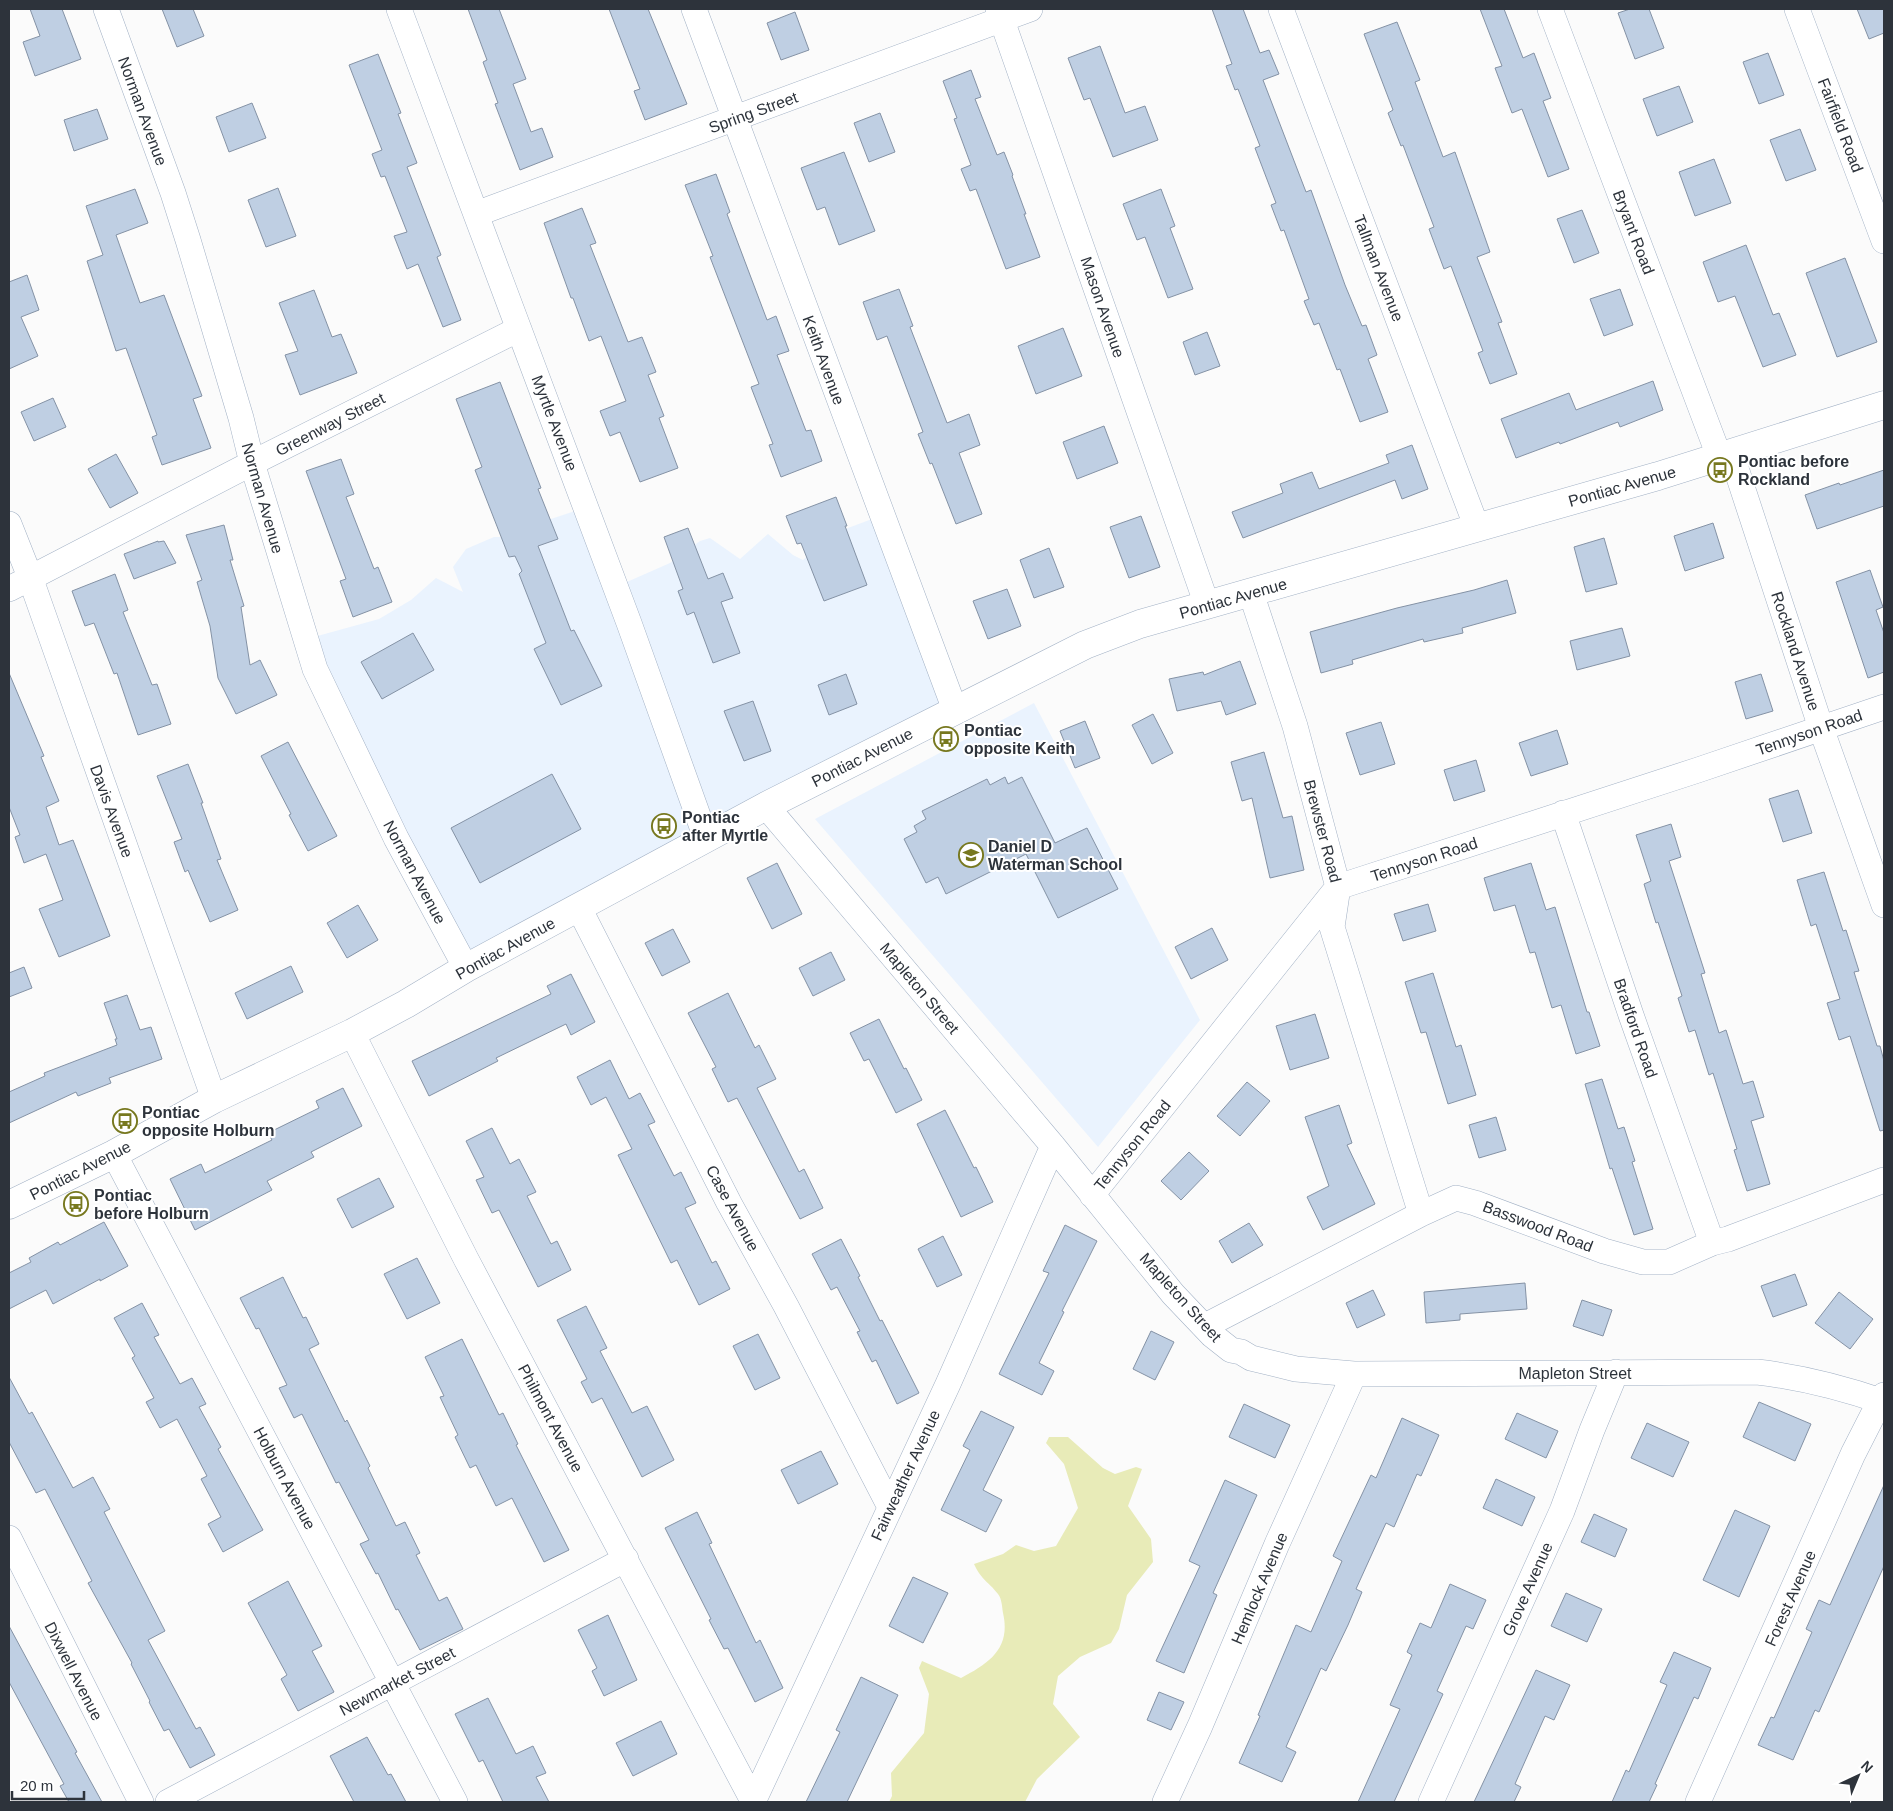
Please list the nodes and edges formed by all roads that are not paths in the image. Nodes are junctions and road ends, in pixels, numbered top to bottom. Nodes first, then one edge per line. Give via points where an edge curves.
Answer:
1 (106, 9) edge
2 (399, 9) edge
3 (694, 9) edge
4 (1030, 9) edge
5 (1281, 9) edge
6 (1550, 9) edge
7 (1797, 9) edge
8 (1000, 14) edge
9 (735, 118) junction
10 (476, 214) junction
11 (1884, 241) edge
12 (519, 329) junction
13 (1884, 405) edge
14 (1725, 455) junction
15 (252, 463) junction
16 (9, 524) edge
17 (1477, 528) junction
18 (19, 583) edge
19 (1251, 592) junction
20 (1207, 605) junction
21 (1884, 707) edge
22 (955, 710) junction
23 (1821, 728) junction
24 (766, 806) junction
25 (1563, 813) junction
26 (706, 838) junction
27 (1338, 887) junction
28 (1884, 905) edge
29 (579, 908) junction
30 (466, 968) junction
31 (352, 1033) junction
32 (214, 1099) junction
33 (1053, 1146) junction
34 (114, 1154) junction
35 (1884, 1180) edge
36 (1092, 1195) junction
37 (9, 1206) edge
38 (1421, 1214) junction
39 (1712, 1242) junction
40 (1205, 1326) junction
41 (1616, 1372) junction
42 (1354, 1374) junction
43 (1883, 1399) edge
44 (890, 1507) junction
45 (9, 1538) edge
46 (626, 1559) junction
47 (393, 1684) junction
48 (140, 1802) edge
49 (168, 1802) edge
50 (455, 1802) edge
51 (753, 1802) edge
52 (1165, 1802) edge
53 (1430, 1802) edge
54 (1698, 1802) edge

1 - 15 street, Norman Avenue via 182,221
2 - 10 street, Myrtle Avenue
3 - 9 street, Keith Avenue
4 - 8 street, Spring Street
5 - 17 street, Tallman Avenue
6 - 14 street, Bryant Road
7 - 11 street, Fairfield Road
8 - 9 street, Spring Street
8 - 20 street, Mason Avenue
9 - 10 street, Spring Street
9 - 22 street, Keith Avenue
10 - 12 street, Myrtle Avenue
12 - 15 street, Greenway Street
12 - 26 street, Myrtle Avenue
13 - 14 main road, Pontiac Avenue
14 - 17 main road, Pontiac Avenue
14 - 23 street, Rockland Avenue
15 - 18 street, Greenway Street
15 - 30 street, Norman Avenue via 316,668 396,838
16 - 18 street, Davis Avenue
17 - 19 main road, Pontiac Avenue
18 - 32 street, Davis Avenue
19 - 20 main road, Pontiac Avenue
19 - 27 street, Brewster Road via 1295,726
20 - 22 main road, Pontiac Avenue via 1140,624 1085,645
21 - 23 street, Tennyson Road
22 - 24 main road, Pontiac Avenue
23 - 25 street, Tennyson Road
23 - 28 street, Rockland Avenue
24 - 26 main road, Pontiac Avenue
24 - 33 street, Mapleton Street
25 - 27 street, Tennyson Road
25 - 39 street, Bradford Road
26 - 29 main road, Pontiac Avenue
27 - 36 street, Tennyson Road
27 - 38 street, Brewster Road via 1332,927
29 - 30 main road, Pontiac Avenue
29 - 44 street, Case Avenue
30 - 31 main road, Pontiac Avenue
31 - 32 main road, Pontiac Avenue
31 - 46 street, Philmont Avenue via 466,1259
32 - 34 main road, Pontiac Avenue
33 - 36 street, Mapleton Street
33 - 44 street, Fairweather Avenue
34 - 37 main road, Pontiac Avenue
34 - 47 street, Holburn Avenue
35 - 39 street, Basswood Road via 1728,1239
36 - 40 street, Mapleton Street via 1173,1294
38 - 39 street, Basswood Road via 1456,1198 1475,1202 1604,1251 1643,1262 1669,1262
38 - 40 street, Basswood Road
40 - 42 street, Mapleton Street via 1212,1336 1231,1350 1251,1358 1296,1369
41 - 42 street, Mapleton Street
41 - 43 street, Mapleton Street via 1780,1374
41 - 53 street, Grove Avenue via 1562,1511
42 - 52 street, Hemlock Avenue
43 - 54 street, Forest Avenue via 1853,1454
44 - 51 street, Fairweather Avenue
45 - 48 street, Dixwell Avenue
46 - 47 street, Newmarket Street
46 - 51 street, Philmont Avenue
47 - 49 street, Newmarket Street
47 - 50 street, Holburn Avenue

